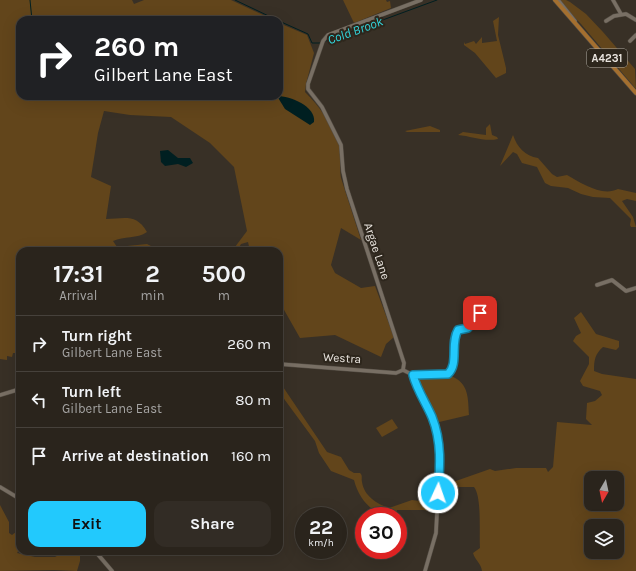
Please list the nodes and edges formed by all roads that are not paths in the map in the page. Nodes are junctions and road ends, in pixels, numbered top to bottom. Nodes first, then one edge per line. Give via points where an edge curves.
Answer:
1 (421, 0) edge
2 (552, 0) edge
3 (557, 0) edge
4 (613, 0) edge
5 (621, 14) junction
6 (636, 20) edge
7 (606, 21) dead end
8 (577, 24) junction
9 (636, 35) edge
10 (630, 41) dead end
11 (636, 93) edge
12 (597, 285) dead end
13 (636, 288) edge
14 (491, 302) dead end
15 (283, 364) edge
16 (403, 370) junction
17 (413, 375) junction
18 (16, 390) edge
19 (0, 395) edge
20 (0, 488) edge
21 (16, 497) edge
22 (98, 555) edge
23 (112, 571) edge
24 (425, 571) edge

1 - 16 street, Argae Lane via 328,35 322,42 308,84 308,89 322,107 341,145 347,189 404,363
2 - 8 main road, A4231
3 - 8 main road, A4231
4 - 5 street
5 - 6 street
5 - 7 street
8 - 11 main road, A4231
9 - 10 street
12 - 13 street via 612,280 626,291
14 - 17 street via 468,328 458,330 455,335 451,371 441,375
15 - 16 street, Westra via 396,373
16 - 17 street
17 - 24 street via 432,418 440,452 436,533
18 - 19 street
20 - 21 street
22 - 23 street

